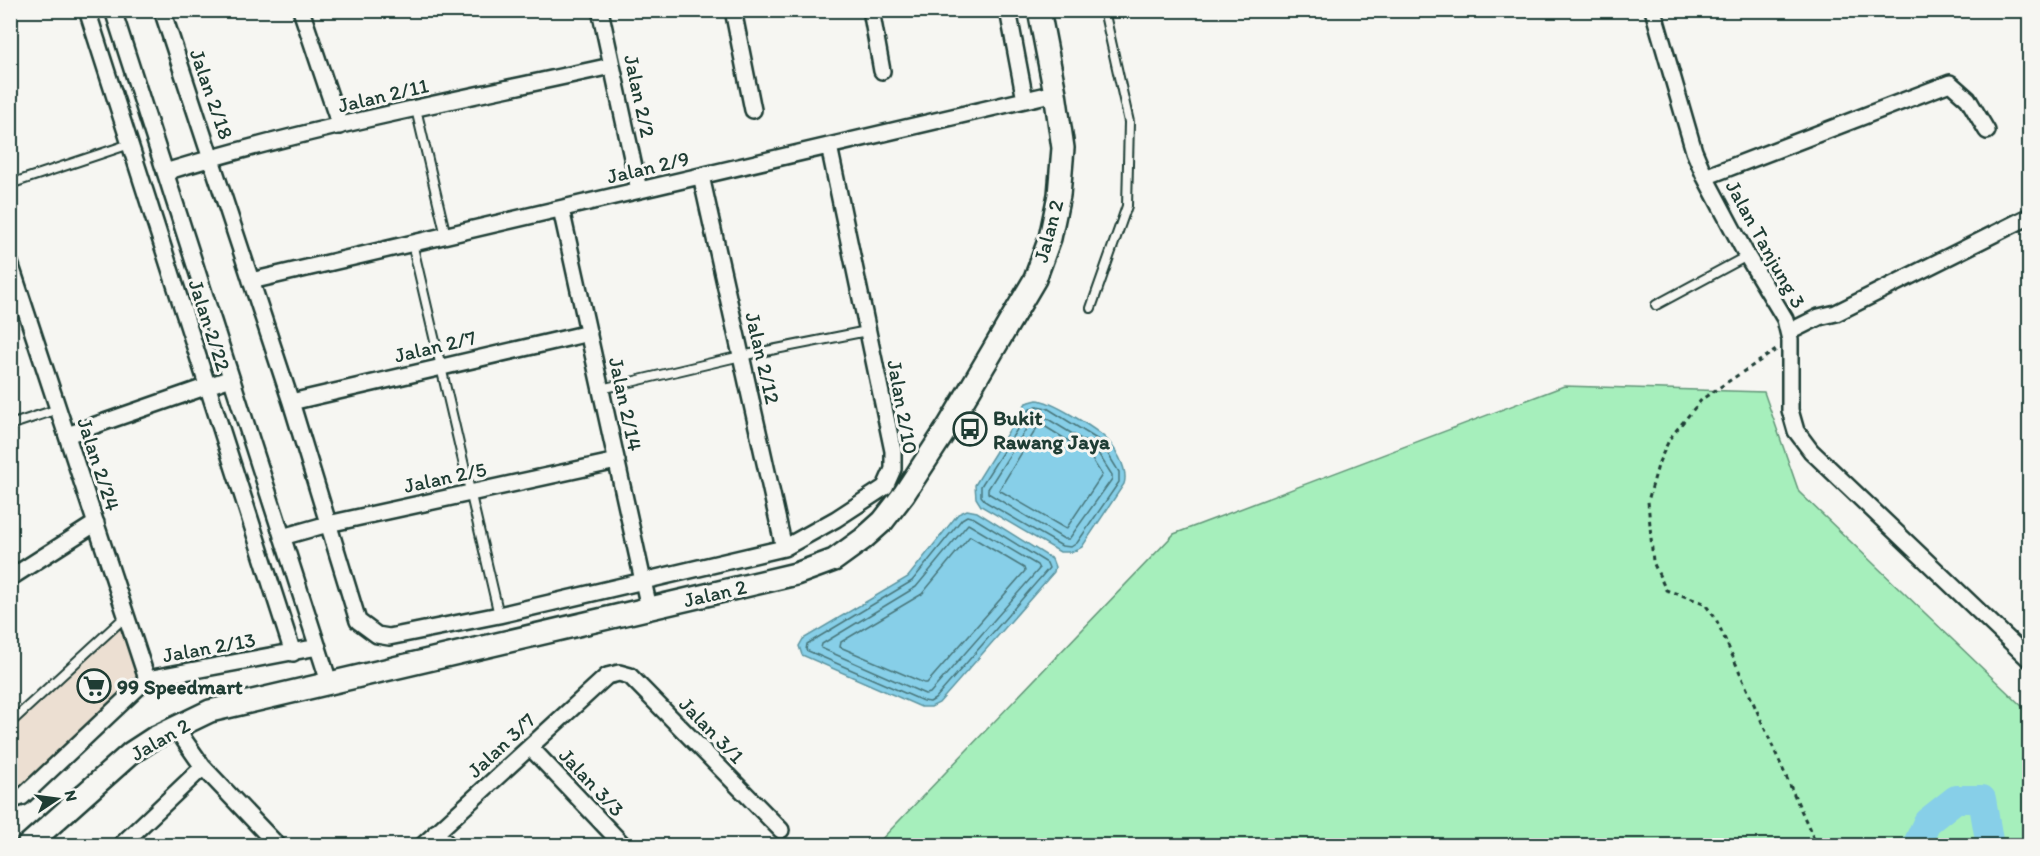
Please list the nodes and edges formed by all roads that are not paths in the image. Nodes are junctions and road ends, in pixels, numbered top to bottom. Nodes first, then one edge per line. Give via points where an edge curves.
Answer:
1 (87, 10) edge
2 (113, 10) edge
3 (162, 10) edge
4 (302, 10) edge
5 (600, 10) edge
6 (733, 10) edge
7 (871, 10) edge
8 (1008, 10) edge
9 (1039, 10) edge
10 (1104, 10) edge
11 (1653, 10) edge
12 (611, 66) junction
13 (882, 71) dead end
14 (1055, 93) junction
15 (1025, 100) junction
16 (416, 109) junction
17 (753, 110) dead end
18 (340, 126) junction
19 (1987, 131) dead end
20 (130, 144) junction
21 (829, 146) junction
22 (211, 158) junction
23 (165, 172) junction
24 (700, 176) junction
25 (1705, 177) junction
26 (10, 184) edge
27 (639, 190) junction
28 (561, 208) junction
29 (2030, 216) edge
30 (446, 236) junction
31 (412, 243) junction
32 (1747, 256) junction
33 (10, 263) edge
34 (251, 281) junction
35 (1656, 305) dead end
36 (1091, 308) dead end
37 (867, 331) junction
38 (589, 333) junction
39 (1790, 336) junction
40 (741, 356) junction
41 (440, 366) junction
42 (231, 378) junction
43 (208, 386) junction
44 (601, 389) junction
45 (291, 402) junction
46 (58, 409) junction
47 (10, 425) edge
48 (67, 435) junction
49 (617, 461) junction
50 (470, 493) junction
51 (96, 523) junction
52 (328, 524) junction
53 (282, 537) junction
54 (784, 548) junction
55 (10, 578) edge
56 (643, 581) junction
57 (650, 608) junction
58 (499, 615) junction
59 (126, 616) junction
60 (318, 647) junction
61 (293, 653) junction
62 (2030, 660) edge
63 (607, 676) joint
64 (147, 679) junction
65 (329, 682) junction
66 (10, 723) edge
67 (175, 727) junction
68 (530, 747) junction
69 (203, 767) junction
70 (10, 801) edge
71 (781, 830) dead end
72 (436, 832) junction
73 (27, 846) edge
74 (120, 846) edge
75 (278, 846) edge
76 (422, 846) edge
77 (449, 846) edge
78 (624, 846) edge

1 - 20 street, Jalan 2/22
2 - 23 street
3 - 22 street, Jalan 2/18
4 - 18 street
5 - 12 street, Jalan 2/2
6 - 17 street
7 - 13 street
8 - 15 street
9 - 14 street, Jalan 2
10 - 36 lane via 1129,122 1127,206
11 - 25 street, Jalan Tanjung 3
12 - 16 street, Jalan 2/11
12 - 27 street, Jalan 2/2
14 - 15 street, Jalan 2/9
14 - 57 street, Jalan 2 via 1064,148 1059,195 1050,238 1035,279 949,425 883,521 834,560 796,574
15 - 21 street, Jalan 2/9
16 - 18 street, Jalan 2/11
16 - 30 lane
18 - 22 street, Jalan 2/11
19 - 25 street via 1968,99 1950,83
20 - 26 lane
20 - 43 street, Jalan 2/22
21 - 24 street, Jalan 2/9
21 - 37 street, Jalan 2/10
22 - 23 street, Jalan 2/11
22 - 34 street, Jalan 2/18
23 - 42 street
24 - 27 street, Jalan 2/9
24 - 40 street, Jalan 2/12
25 - 32 street, Jalan Tanjung 3
27 - 28 street, Jalan 2/9
28 - 30 street, Jalan 2/9
28 - 38 street, Jalan 2/14
29 - 39 street via 1836,313 1819,317
30 - 31 street, Jalan 2/9
31 - 34 street, Jalan 2/9
31 - 41 lane
32 - 35 lane
32 - 39 street, Jalan Tanjung 3 via 1785,319
33 - 46 street, Jalan 2/24
34 - 45 street, Jalan 2/18
37 - 40 lane
37 - 54 street, Jalan 2/10 via 893,451 890,478 874,495
38 - 41 street, Jalan 2/7
38 - 44 street, Jalan 2/14
39 - 62 street, Jalan Tanjung 3 via 1790,410 1796,431 1812,451
40 - 44 lane
40 - 54 street, Jalan 2/12
41 - 45 street, Jalan 2/7
41 - 50 lane
42 - 43 street
42 - 53 street
43 - 48 street
43 - 61 street, Jalan 2/22
44 - 49 street, Jalan 2/14
45 - 52 street, Jalan 2/18
46 - 47 lane
46 - 48 street, Jalan 2/24
48 - 51 street, Jalan 2/24
49 - 50 street, Jalan 2/5
49 - 56 street, Jalan 2/14
50 - 52 street, Jalan 2/5
50 - 58 lane
51 - 55 street
51 - 59 street, Jalan 2/24
52 - 53 street, Jalan 2/5
52 - 58 street, Jalan 2/10 via 358,621 377,635 388,637
53 - 60 street
54 - 56 street, Jalan 2/10
56 - 57 street, Jalan 2/14
56 - 58 street, Jalan 2/10
57 - 65 street, Jalan 2
59 - 64 street, Jalan 2/24
59 - 66 lane
60 - 61 street, Jalan 2/13
60 - 65 street
61 - 64 street, Jalan 2/13
63 - 68 street, Jalan 3/7
63 - 71 street, Jalan 3/1 via 630,676
64 - 70 street, Jalan 2/13 via 22,797
65 - 67 street, Jalan 2 via 210,711
67 - 69 street
67 - 73 street, Jalan 2 via 131,753
68 - 72 street, Jalan 3/7
68 - 78 street, Jalan 3/3
69 - 74 street
69 - 75 street
72 - 76 street, Jalan 3/7
72 - 77 street

